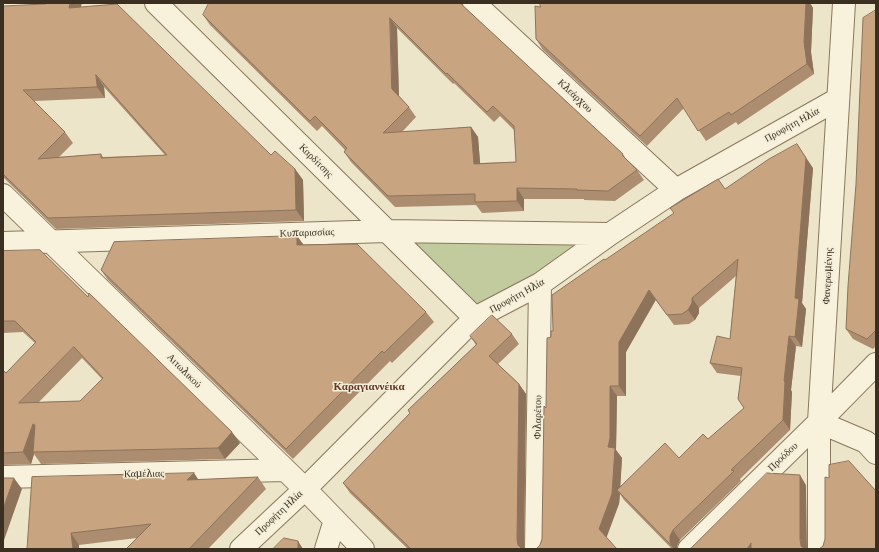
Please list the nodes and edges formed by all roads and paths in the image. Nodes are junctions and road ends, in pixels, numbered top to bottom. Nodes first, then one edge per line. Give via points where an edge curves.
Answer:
1 (52, 3) edge
2 (156, 3) edge
3 (474, 3) edge
4 (844, 3) edge
5 (3, 5) edge
6 (838, 99) junction
7 (676, 190) junction
8 (3, 195) edge
9 (387, 231) junction
10 (610, 234) junction
11 (52, 242) junction
12 (3, 244) edge
13 (540, 284) junction
14 (475, 318) junction
15 (876, 364) edge
16 (819, 422) junction
17 (876, 453) edge
18 (285, 470) junction
19 (3, 477) edge
20 (305, 489) junction
21 (335, 520) junction
22 (241, 549) edge
23 (326, 549) edge
24 (363, 549) edge
25 (536, 549) edge
26 (689, 549) edge
27 (819, 549) edge

1 - 5 street
2 - 9 street, Καρδίτσης
3 - 7 street, Κλεάρχου
4 - 6 street, Φανερωμένης
6 - 7 street, Προφήτη Ηλία
6 - 16 street, Φανερωμένης
7 - 10 street, Προφήτη Ηλία
8 - 11 street, Αιτωλικού
9 - 10 street, Κυπαρισσίας
9 - 11 street, Κυπαρισσίας
9 - 14 street, Καρδίτσης
10 - 13 street, Προφήτη Ηλία
11 - 12 street, Κυπαρισσίας
11 - 18 street, Αιτωλικού
13 - 14 street, Προφήτη Ηλία
13 - 25 street, Φιλαρέτου
14 - 20 street, Προφήτη Ηλία
15 - 16 street, Προόδου
16 - 17 street via 866,442
16 - 26 street, Προόδου
16 - 27 street, Φανερωμένης
18 - 19 street, Καμέλιας
18 - 20 street, Αιτωλικού
20 - 21 street, Αιτωλικού
20 - 22 street, Προφήτη Ηλία
21 - 23 street
21 - 24 street, Αιτωλικού

